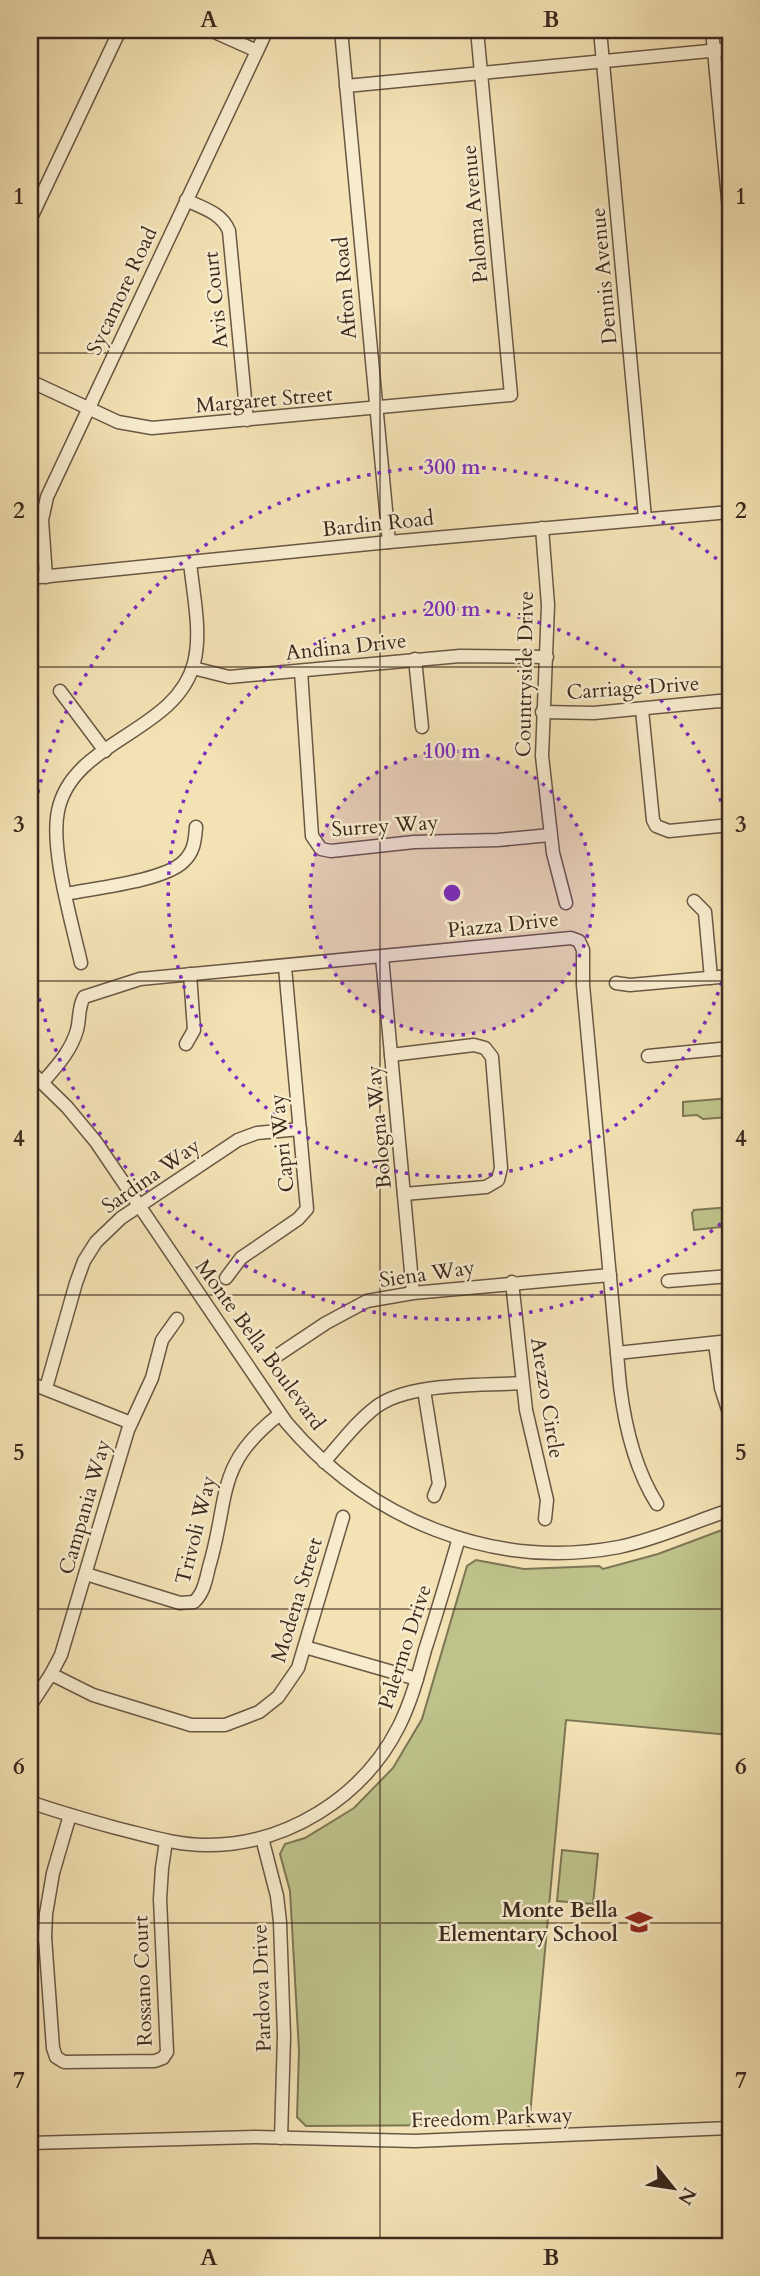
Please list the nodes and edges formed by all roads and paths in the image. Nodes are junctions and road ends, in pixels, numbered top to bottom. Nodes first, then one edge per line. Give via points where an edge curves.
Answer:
1 (120, 30) edge
2 (210, 30) edge
3 (267, 30) edge
4 (341, 30) edge
5 (477, 30) edge
6 (600, 30) edge
7 (712, 30) edge
8 (730, 49) edge
9 (257, 51) junction
10 (715, 52) junction
11 (603, 62) junction
12 (481, 72) junction
13 (346, 86) junction
14 (186, 200) junction
15 (30, 220) edge
16 (730, 220) edge
17 (30, 381) edge
18 (511, 395) joint
19 (88, 409) junction
20 (376, 409) junction
21 (247, 420) junction
22 (730, 512) edge
23 (645, 518) junction
24 (542, 528) junction
25 (389, 542) junction
26 (190, 562) junction
27 (46, 577) junction
28 (30, 578) edge
29 (547, 657) junction
30 (415, 659) junction
31 (193, 668) junction
32 (301, 671) junction
33 (60, 691) dead end
34 (728, 701) edge
35 (642, 709) junction
36 (542, 712) junction
37 (422, 727) dead end
38 (105, 751) junction
39 (730, 825) edge
40 (196, 827) dead end
41 (550, 835) junction
42 (66, 894) junction
43 (694, 901) dead end
44 (566, 902) dead end
45 (382, 957) junction
46 (81, 963) dead end
47 (285, 967) junction
48 (190, 974) junction
49 (730, 976) edge
50 (711, 978) junction
51 (616, 983) dead end
52 (186, 1044) dead end
53 (730, 1048) edge
54 (391, 1055) junction
55 (648, 1056) dead end
56 (30, 1071) edge
57 (43, 1082) junction
58 (300, 1129) junction
59 (404, 1194) junction
60 (140, 1207) junction
61 (610, 1275) junction
62 (730, 1276) edge
63 (226, 1278) dead end
64 (668, 1281) dead end
65 (512, 1283) junction
66 (413, 1293) junction
67 (177, 1319) dead end
68 (730, 1342) edge
69 (715, 1343) junction
70 (617, 1353) junction
71 (278, 1355) dead end
72 (522, 1382) junction
73 (30, 1383) edge
74 (47, 1388) junction
75 (424, 1390) junction
76 (280, 1414) junction
77 (730, 1416) edge
78 (131, 1423) junction
79 (324, 1462) junction
80 (434, 1496) dead end
81 (657, 1504) dead end
82 (730, 1510) edge
83 (343, 1517) dead end
84 (545, 1520) dead end
85 (459, 1538) junction
86 (86, 1574) junction
87 (305, 1647) junction
88 (51, 1674) junction
89 (416, 1679) junction
90 (30, 1706) edge
91 (30, 1802) edge
92 (70, 1815) junction
93 (262, 1838) junction
94 (166, 1841) junction
95 (30, 1937) edge
96 (45, 1937) junction
97 (730, 2128) edge
98 (281, 2138) junction
99 (30, 2143) edge

1 - 15 street
2 - 9 street
3 - 9 street, Sycamore Road
4 - 13 street, Afton Road
5 - 12 street, Paloma Avenue
6 - 11 street, Dennis Avenue
7 - 10 street
8 - 10 street
9 - 14 street, Sycamore Road
10 - 11 street
10 - 16 street
11 - 12 street
11 - 23 street, Dennis Avenue
12 - 13 street
12 - 18 street, Paloma Avenue
13 - 20 street, Afton Road
14 - 19 street, Sycamore Road
14 - 21 street, Avis Court via 218,215 229,231
17 - 19 street, Margaret Street
18 - 20 street, Margaret Street
19 - 21 street, Margaret Street via 145,428
19 - 27 street, Sycamore Road via 44,505
20 - 21 street, Margaret Street
20 - 25 street, Afton Road
22 - 23 street, Bardin Road
23 - 24 street, Bardin Road
24 - 25 street, Bardin Road
24 - 29 street, Countryside Drive
25 - 26 street, Bardin Road
26 - 27 street, Bardin Road
26 - 31 street via 197,637
27 - 28 street, Bardin Road
29 - 30 street, Andina Drive
29 - 36 street, Countryside Drive
30 - 32 street, Andina Drive
30 - 37 street
31 - 32 street, Andina Drive via 229,677
31 - 38 street via 171,701
32 - 41 street, Surrey Way via 312,836 321,849
33 - 38 street
34 - 35 street, Carriage Drive
35 - 36 street, Carriage Drive
35 - 39 street via 656,826 665,831
36 - 41 street, Countryside Drive
38 - 42 street via 74,777 60,802 55,825
40 - 42 street via 194,848 173,869
41 - 44 street, Countryside Drive
42 - 46 street
43 - 50 street via 705,912
45 - 47 street, Piazza Drive
45 - 54 street, Bologna Way
45 - 61 street, Piazza Drive via 571,938 579,941
47 - 48 street, Piazza Drive
47 - 58 street, Capri Way
48 - 52 street via 194,1030
48 - 57 street, Piazza Drive via 140,979 84,997 72,1045
49 - 50 street
50 - 51 street
53 - 55 street
54 - 59 street, Bologna Way
54 - 59 street via 474,1045 485,1048 492,1057 501,1168 498,1181 486,1187
56 - 57 street, Monte Bella Boulevard
57 - 60 street, Monte Bella Boulevard via 82,1124
58 - 60 street, Sardina Way via 257,1133 238,1140
58 - 63 street, Capri Way via 307,1209 241,1258
59 - 66 street, Bologna Way
60 - 74 street, Sardina Way via 103,1234 84,1261
60 - 76 street, Monte Bella Boulevard
61 - 65 street, Siena Way
61 - 70 street, Piazza Drive
62 - 64 street
65 - 66 street, Siena Way
65 - 72 street, Arezzo Circle
66 - 71 street, Siena Way via 367,1301 346,1310
67 - 78 street, Campania Way via 165,1334 152,1378
68 - 69 street
69 - 70 street
69 - 77 street
70 - 81 street, Piazza Drive via 626,1425 642,1477
72 - 75 street
72 - 84 street, Arezzo Circle via 547,1500
73 - 74 street
74 - 78 street
75 - 79 street via 401,1394 377,1406
75 - 80 street via 439,1484
76 - 79 street, Monte Bella Boulevard
76 - 86 street, Trivoli Way via 248,1443 233,1466 212,1556 201,1594 194,1602 180,1603
78 - 86 street, Campania Way
79 - 85 street, Monte Bella Boulevard via 394,1511
82 - 85 street, Monte Bella Boulevard via 649,1540 603,1549 529,1551
83 - 87 street, Modena Street
85 - 89 street, Palermo Drive
86 - 88 street, Campania Way
87 - 88 street, Modena Street via 298,1668 278,1698 247,1718 215,1726 191,1725 130,1708
87 - 89 street
88 - 90 street, Campania Way
89 - 93 street, Palermo Drive via 392,1739 355,1785 315,1815
91 - 92 street, Palermo Drive
92 - 94 street, Palermo Drive
92 - 96 street, Rossano Court via 48,1892
93 - 94 street, Palermo Drive via 205,1845
93 - 98 street, Pardova Drive via 280,1922
94 - 96 street, Rossano Court via 160,1899 168,2047 163,2058 64,2062 56,2057
95 - 96 street
97 - 98 street, Freedom Parkway via 415,2141
98 - 99 street, Freedom Parkway

